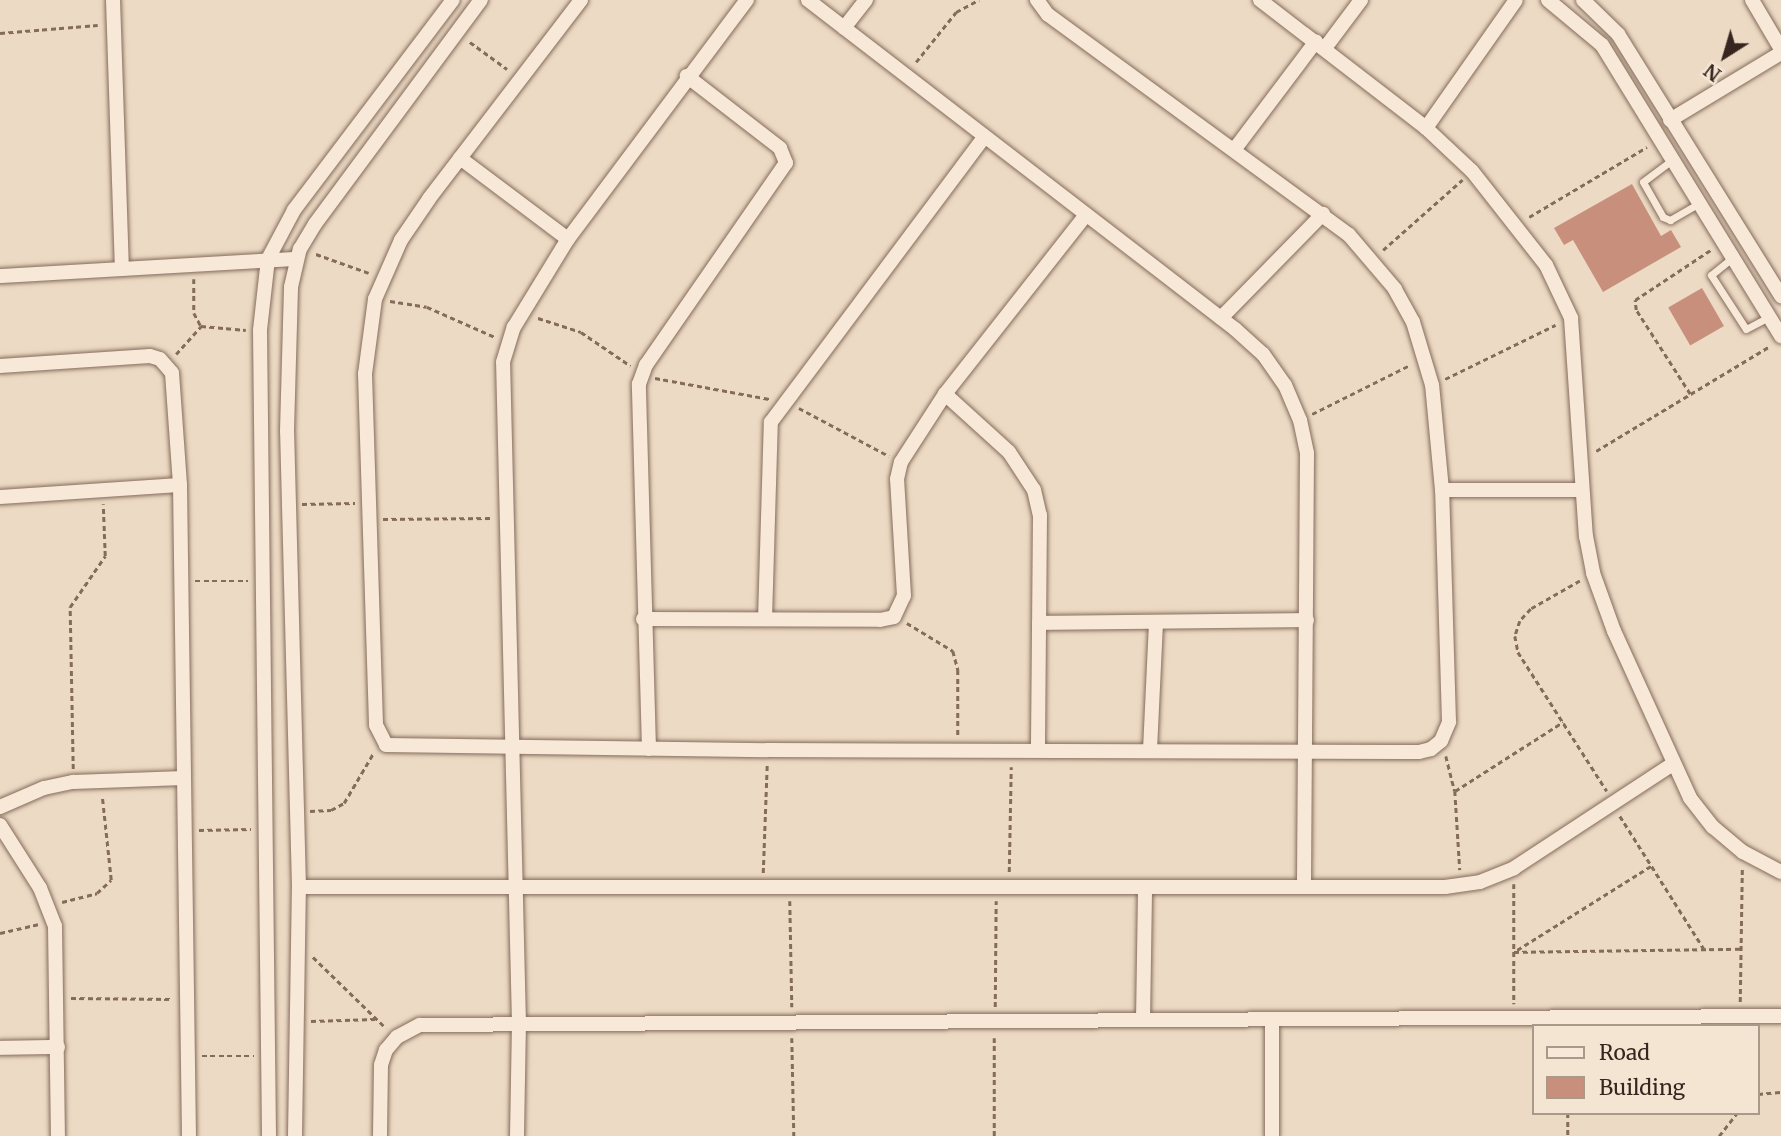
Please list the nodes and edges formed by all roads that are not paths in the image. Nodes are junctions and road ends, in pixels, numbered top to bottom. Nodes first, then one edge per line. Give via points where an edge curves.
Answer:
1 (113, 0) edge
2 (453, 0) edge
3 (481, 0) edge
4 (580, 0) edge
5 (747, 0) edge
6 (807, 0) edge
7 (866, 0) edge
8 (1037, 0) edge
9 (1260, 0) edge
10 (1361, 0) edge
11 (1516, 0) edge
12 (1548, 0) edge
13 (1583, 0) edge
14 (1752, 0) edge
15 (844, 29) junction
16 (1320, 45) junction
17 (1781, 51) edge
18 (687, 76) junction
19 (1670, 120) junction
20 (1426, 128) junction
21 (984, 137) junction
22 (1234, 150) junction
23 (460, 158) junction
24 (1672, 160) junction
25 (1699, 203) junction
26 (1323, 214) junction
27 (1085, 216) junction
28 (568, 239) junction
29 (298, 254) junction
30 (1732, 258) junction
31 (268, 259) junction
32 (122, 269) junction
33 (0, 276) edge
34 (1781, 296) edge
35 (1769, 317) junction
36 (1221, 318) junction
37 (1781, 338) edge
38 (0, 366) edge
39 (945, 394) junction
40 (180, 485) junction
41 (1580, 490) junction
42 (1442, 491) junction
43 (0, 497) edge
44 (765, 619) junction
45 (643, 620) junction
46 (1307, 620) junction
47 (1156, 622) junction
48 (1039, 623) junction
49 (510, 748) junction
50 (649, 749) junction
51 (1038, 749) junction
52 (1150, 750) junction
53 (1305, 750) junction
54 (1673, 764) junction
55 (184, 778) junction
56 (0, 807) edge
57 (0, 825) edge
58 (1781, 872) edge
59 (299, 887) junction
60 (514, 887) junction
61 (1145, 887) junction
62 (1304, 887) junction
63 (1781, 1016) edge
64 (1272, 1019) junction
65 (1143, 1020) junction
66 (519, 1024) junction
67 (58, 1047) junction
68 (0, 1048) edge
69 (58, 1136) edge
70 (189, 1136) edge
71 (269, 1136) edge
72 (295, 1136) edge
73 (380, 1136) edge
74 (517, 1136) edge
75 (1272, 1136) edge

1 - 32 street
2 - 31 street via 294,210
3 - 29 street
4 - 23 street
5 - 18 street
6 - 15 street
7 - 15 street
8 - 22 street via 1048,15
9 - 16 street
10 - 16 street
11 - 20 street
12 - 24 street via 1602,46
13 - 19 street via 1618,34
14 - 17 street
15 - 21 street
16 - 20 street
16 - 22 street
17 - 19 street
18 - 28 street
18 - 45 street via 780,148 786,163 642,372 637,398
19 - 34 street
20 - 41 street via 1472,171 1517,224 1561,292 1576,349
21 - 27 street
21 - 44 street via 784,402 767,434
22 - 26 street
23 - 28 street
23 - 49 street via 401,240 374,299 365,374 376,725 380,739 401,748
24 - 25 street
24 - 25 lane via 1646,175 1643,182 1663,217 1670,219
25 - 30 street
26 - 36 street
26 - 42 street via 1372,259 1413,322 1432,385
27 - 36 street
27 - 39 street
28 - 49 street via 508,343 501,382
29 - 31 street
29 - 59 street via 291,287 289,505
30 - 35 street
30 - 35 lane via 1711,275 1746,329
31 - 32 street
31 - 71 street via 260,330
32 - 33 street
35 - 37 street
36 - 46 street via 1263,354 1285,386 1300,420 1307,453
38 - 40 street via 150,356 167,365 173,382
39 - 44 street via 901,462 897,479 904,596 894,617
39 - 48 street via 1009,452 1034,489 1040,515
40 - 43 street
40 - 55 street
41 - 42 street
41 - 54 street via 1593,573
42 - 53 street via 1449,722 1441,741 1419,752
44 - 45 street
45 - 50 street
46 - 47 street
46 - 53 street
47 - 48 street
47 - 52 street
48 - 51 street
49 - 50 street
49 - 60 street
50 - 51 street
51 - 52 street
52 - 53 street
53 - 62 street
54 - 58 street via 1690,798 1713,827 1743,852
54 - 62 street via 1514,868 1461,884
55 - 56 street via 73,782 44,788
55 - 70 street
57 - 67 street via 51,913
59 - 60 street
59 - 72 street
60 - 61 street
60 - 66 street
61 - 62 street
61 - 65 street
63 - 64 street
64 - 65 street
64 - 75 street
65 - 66 street
66 - 73 street via 420,1025 397,1037 381,1065
66 - 74 street
67 - 68 street
67 - 69 street

